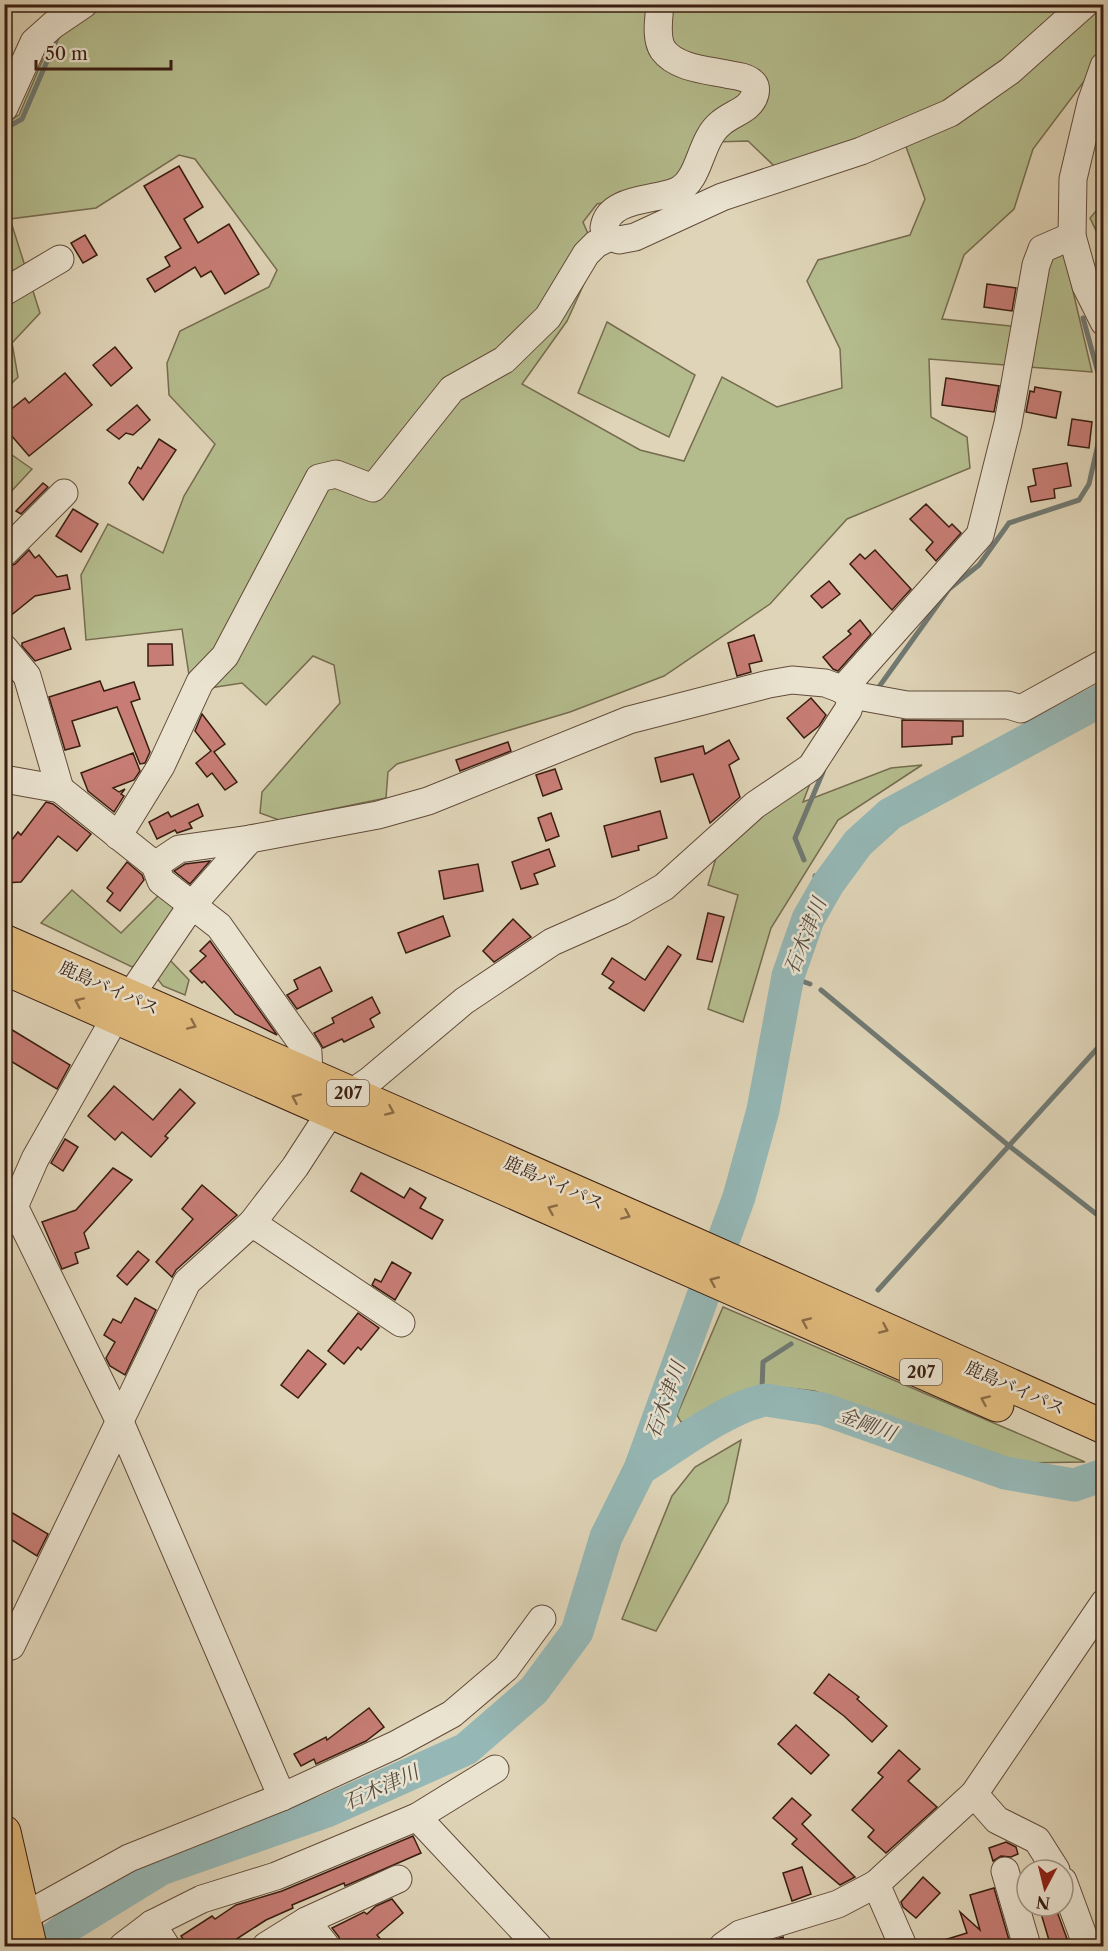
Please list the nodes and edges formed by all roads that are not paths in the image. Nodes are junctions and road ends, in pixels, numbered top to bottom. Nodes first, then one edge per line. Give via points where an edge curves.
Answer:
1 (660, 4) edge
2 (1085, 4) edge
3 (67, 16) edge
4 (1104, 66) edge
5 (4, 108) edge
6 (1072, 236) junction
7 (610, 237) junction
8 (60, 259) dead end
9 (4, 292) edge
10 (1104, 322) edge
11 (63, 493) dead end
12 (4, 553) edge
13 (4, 648) edge
14 (1104, 663) edge
15 (860, 696) junction
16 (4, 779) edge
17 (60, 789) junction
18 (118, 836) junction
19 (250, 839) junction
20 (155, 865) junction
21 (192, 905) junction
22 (4, 941) edge
23 (4, 968) edge
24 (122, 1008) junction
25 (309, 1076) junction
26 (340, 1103) junction
27 (8, 1201) edge
28 (252, 1223) junction
29 (401, 1323) dead end
30 (120, 1422) junction
31 (1101, 1442) edge
32 (1104, 1603) edge
33 (542, 1619) dead end
34 (4, 1648) edge
35 (495, 1769) dead end
36 (974, 1794) junction
37 (282, 1797) junction
38 (417, 1817) junction
39 (4, 1832) edge
40 (1048, 1858) edge
41 (1005, 1871) dead end
42 (398, 1879) dead end
43 (876, 1884) junction
44 (1075, 1914) edge
45 (306, 1921) junction
46 (26, 1932) edge
47 (159, 1935) edge
48 (123, 1947) edge
49 (266, 1947) edge
50 (326, 1947) edge
51 (538, 1947) edge
52 (723, 1947) edge
53 (903, 1947) edge
54 (1028, 1947) edge
55 (1087, 1947) edge

1 - 7 street via 658,34 663,49 673,59 744,77 756,87 755,97 749,106 720,123 706,140 689,183 677,191 618,207 605,220 604,228
2 - 7 street via 1011,71 950,113 861,152 722,197 635,237
3 - 5 street via 34,42
4 - 6 street via 1073,179
6 - 10 street via 1086,286
6 - 15 street via 1042,249 1036,266 1008,423 980,535
7 - 18 street via 586,254 548,317 504,360 452,388 373,488 336,474 319,478 225,656 200,682 160,766
8 - 9 street
11 - 12 street
13 - 17 street via 27,676
14 - 15 street via 1021,708 907,705
15 - 19 street via 825,683 792,680 769,684 629,720 418,804
15 - 26 street via 811,767 755,805 664,887 622,911 552,942 464,1001
16 - 17 street
17 - 18 street
18 - 20 street
19 - 20 street via 179,849
19 - 21 street
20 - 21 street via 161,881
21 - 24 street
21 - 25 street via 219,926 308,1052
22 - 24 main road, 鹿島バイパス / 207
24 -> 23 main road, 鹿島バイパス / 207
24 -> 25 main road, 鹿島バイパス / 207
26 -> 24 main road, 鹿島バイパス / 207
24 - 27 street
25 - 26 main road, 鹿島バイパス / 207
26 - 28 street
26 - 31 main road, 鹿島バイパス / 207
27 - 30 street
28 - 29 street
28 - 30 street via 187,1282
30 - 34 street via 11,1646
30 - 37 street
32 - 36 street
33 - 37 street via 506,1668 452,1714
35 - 38 street
36 - 40 street via 997,1820 1037,1840
36 - 43 street
37 - 46 street via 129,1858
38 - 47 street via 276,1876 202,1899
38 - 51 street
39 - 46 main road
41 - 54 street
42 - 45 street
43 - 52 street via 838,1904 740,1934
43 - 53 street
44 - 55 street
45 - 49 street
45 - 50 street
47 - 48 street

